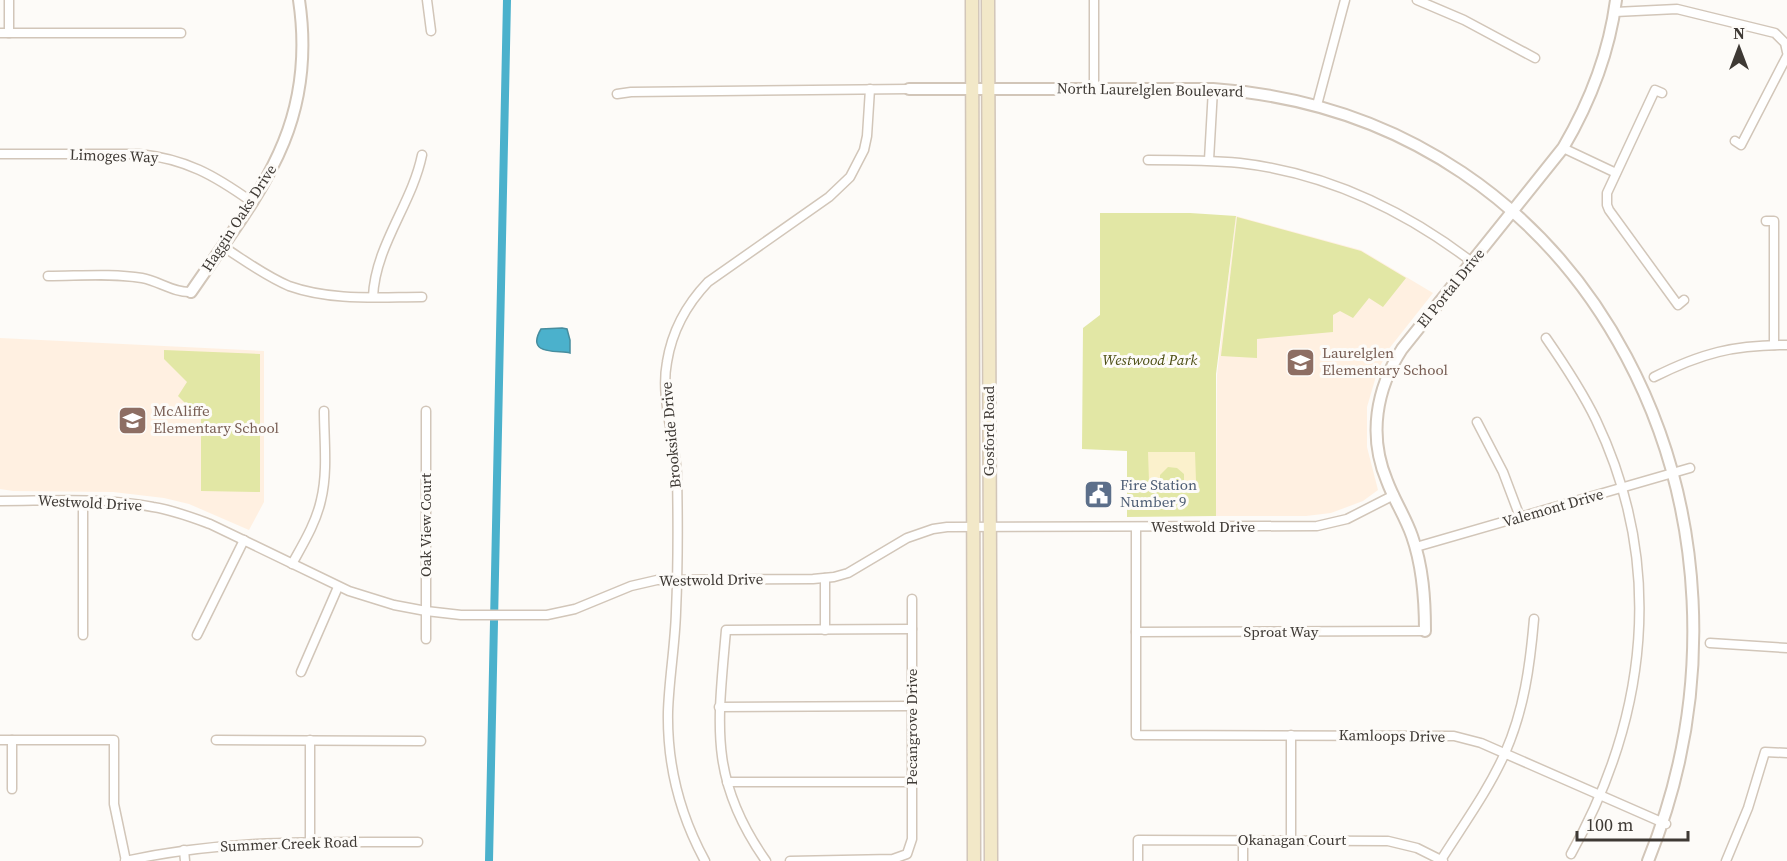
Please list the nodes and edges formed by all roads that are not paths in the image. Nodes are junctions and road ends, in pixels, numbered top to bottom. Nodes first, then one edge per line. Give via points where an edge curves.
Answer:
1 (9, 0) edge
2 (299, 0) edge
3 (427, 0) edge
4 (972, 0) edge
5 (988, 0) edge
6 (1094, 0) edge
7 (1345, 0) edge
8 (1616, 0) edge
9 (1421, 1) edge
10 (1615, 12) junction
11 (431, 30) dead end
12 (5, 33) edge
13 (181, 33) dead end
14 (1787, 54) edge
15 (1534, 58) dead end
16 (972, 88) junction
17 (989, 88) junction
18 (870, 89) junction
19 (909, 89) joint
20 (1094, 89) junction
21 (1213, 89) junction
22 (1662, 93) dead end
23 (617, 94) dead end
24 (1317, 105) junction
25 (1735, 141) dead end
26 (1563, 148) junction
27 (0, 154) edge
28 (422, 155) dead end
29 (1148, 160) dead end
30 (1209, 160) junction
31 (1616, 173) junction
32 (252, 202) junction
33 (1517, 207) junction
34 (1767, 221) dead end
35 (222, 246) junction
36 (1573, 259) dead end
37 (1472, 262) junction
38 (48, 276) dead end
39 (191, 292) joint
40 (373, 297) junction
41 (422, 297) dead end
42 (1684, 300) dead end
43 (1546, 338) dead end
44 (1774, 345) junction
45 (1787, 345) edge
46 (1654, 377) dead end
47 (324, 411) dead end
48 (426, 411) dead end
49 (1477, 422) dead end
50 (1690, 468) dead end
51 (1621, 488) junction
52 (1394, 495) junction
53 (0, 501) edge
54 (83, 501) junction
55 (1520, 517) junction
56 (990, 526) junction
57 (973, 527) junction
58 (1136, 527) junction
59 (244, 540) junction
60 (1416, 547) junction
61 (292, 564) junction
62 (825, 578) junction
63 (677, 580) junction
64 (338, 587) junction
65 (912, 599) dead end
66 (426, 611) junction
67 (1534, 619) dead end
68 (912, 629) junction
69 (825, 630) junction
70 (1425, 631) joint
71 (1136, 632) junction
72 (83, 635) dead end
73 (197, 635) dead end
74 (426, 639) dead end
75 (1710, 644) dead end
76 (1787, 648) edge
77 (301, 672) dead end
78 (912, 706) junction
79 (719, 707) junction
80 (1291, 735) junction
81 (0, 740) edge
82 (12, 740) junction
83 (216, 740) dead end
84 (310, 740) junction
85 (421, 741) dead end
86 (1504, 753) junction
87 (1787, 753) edge
88 (727, 782) junction
89 (912, 782) junction
90 (12, 789) dead end
91 (1680, 790) dead end
92 (1601, 795) junction
93 (1666, 824) junction
94 (1243, 840) junction
95 (1291, 840) junction
96 (310, 842) junction
97 (418, 842) dead end
98 (184, 850) junction
99 (1571, 854) dead end
100 (1442, 860) edge
101 (125, 861) edge
102 (185, 861) edge
103 (705, 861) edge
104 (766, 861) edge
105 (790, 861) edge
106 (975, 861) edge
107 (991, 861) edge
108 (1138, 861) edge
109 (1243, 861) edge
110 (1648, 861) edge
111 (1726, 861) edge

1 - 12 street
2 - 32 street, Haggin Oaks Drive via 303,56 298,97 285,142
3 - 11 street
4 - 16 main road, Gosford Road
5 - 17 main road, Gosford Road
6 - 20 street
7 - 24 street
8 - 10 street, El Portal Drive
9 - 15 street
10 - 14 street via 1689,12 1775,33 1785,42
10 - 26 street, El Portal Drive via 1597,79
12 - 13 street
14 - 25 street via 1741,145
16 - 17 street, North Laurelglen Boulevard
16 - 19 street, North Laurelglen Boulevard
16 - 57 main road, Gosford Road
17 - 20 street, North Laurelglen Boulevard
17 - 56 main road, Gosford Road
18 - 19 street, North Laurelglen Boulevard
18 - 23 street, North Laurelglen Boulevard
18 - 63 street, Brookside Drive via 867,136 850,177 829,197 708,282 688,306 674,333 665,382 676,466
20 - 21 street, North Laurelglen Boulevard
21 - 24 street, North Laurelglen Boulevard
21 - 30 street
22 - 31 street via 1655,90
24 - 33 street, North Laurelglen Boulevard via 1412,140 1468,171
26 - 31 street
26 - 33 street, El Portal Drive
27 - 32 street, Limoges Way via 157,156 207,172
28 - 40 street via 416,179 379,263
29 - 30 street
30 - 37 street via 1264,167 1341,187 1406,217
31 - 42 street via 1607,193 1609,210 1678,305
32 - 35 street, Haggin Oaks Drive
33 - 36 street, North Laurelglen Boulevard
33 - 37 street, El Portal Drive
34 - 44 street via 1774,221
35 - 39 street, Haggin Oaks Drive
35 - 40 street via 290,286 324,295
37 - 52 street, El Portal Drive via 1402,349 1382,389 1376,439
38 - 39 street via 132,276 159,282 180,293
40 - 41 street
43 - 51 street via 1586,400
44 - 45 street
44 - 46 street via 1714,351
47 - 61 street via 324,485 313,523
48 - 66 street, Oak View Court
49 - 55 street via 1503,472
50 - 51 street, Valemont Drive
51 - 55 street, Valemont Drive
51 - 92 street via 1637,571 1639,634 1630,705
52 - 58 street, Westwold Drive via 1347,519 1317,526
52 - 60 street, El Portal Drive
53 - 54 street, Westwold Drive
54 - 59 street, Westwold Drive via 170,510
54 - 72 street
55 - 60 street, Valemont Drive
56 - 57 street, Westwold Drive
56 - 58 street, Westwold Drive
56 - 107 main road, Gosford Road
57 - 62 street, Westwold Drive via 919,534 861,567
57 - 106 main road, Gosford Road
58 - 71 street
59 - 61 street, Westwold Drive
59 - 73 street
60 - 70 street, El Portal Drive via 1424,588
61 - 64 street, Westwold Drive
62 - 63 street, Westwold Drive
62 - 69 street
63 - 66 street, Westwold Drive via 643,583 548,615
63 - 103 street, Brookside Drive via 669,753 686,822
64 - 66 street, Westwold Drive
64 - 77 street
65 - 68 street, Pecangrove Drive
66 - 74 street, Oak View Court
67 - 86 street via 1527,684
68 - 69 street
68 - 78 street, Pecangrove Drive
69 - 79 street via 726,630
70 - 71 street, Sproat Way
71 - 80 street, Kamloops Drive via 1136,735
75 - 76 street
78 - 79 street
78 - 89 street, Pecangrove Drive
79 - 88 street via 720,748
80 - 86 street, Kamloops Drive via 1440,735 1468,739
80 - 95 street
81 - 82 street
82 - 90 street
82 - 101 street via 114,740 114,804
83 - 84 street
84 - 85 street
84 - 96 street
86 - 92 street, Kamloops Drive
86 - 100 street
87 - 111 street via 1765,752
88 - 89 street
88 - 104 street via 740,818
89 - 105 street, Pecangrove Drive via 912,838 907,854 893,859
91 - 93 street
92 - 93 street, Kamloops Drive
92 - 99 street
93 - 110 street
94 - 95 street, Okanagan Court
94 - 108 street, Okanagan Court via 1138,840
94 - 109 street
95 - 100 street, Okanagan Court via 1388,841 1417,848
96 - 97 street, Summer Creek Road
96 - 98 street, Summer Creek Road
98 - 101 street, Summer Creek Road
98 - 102 street

